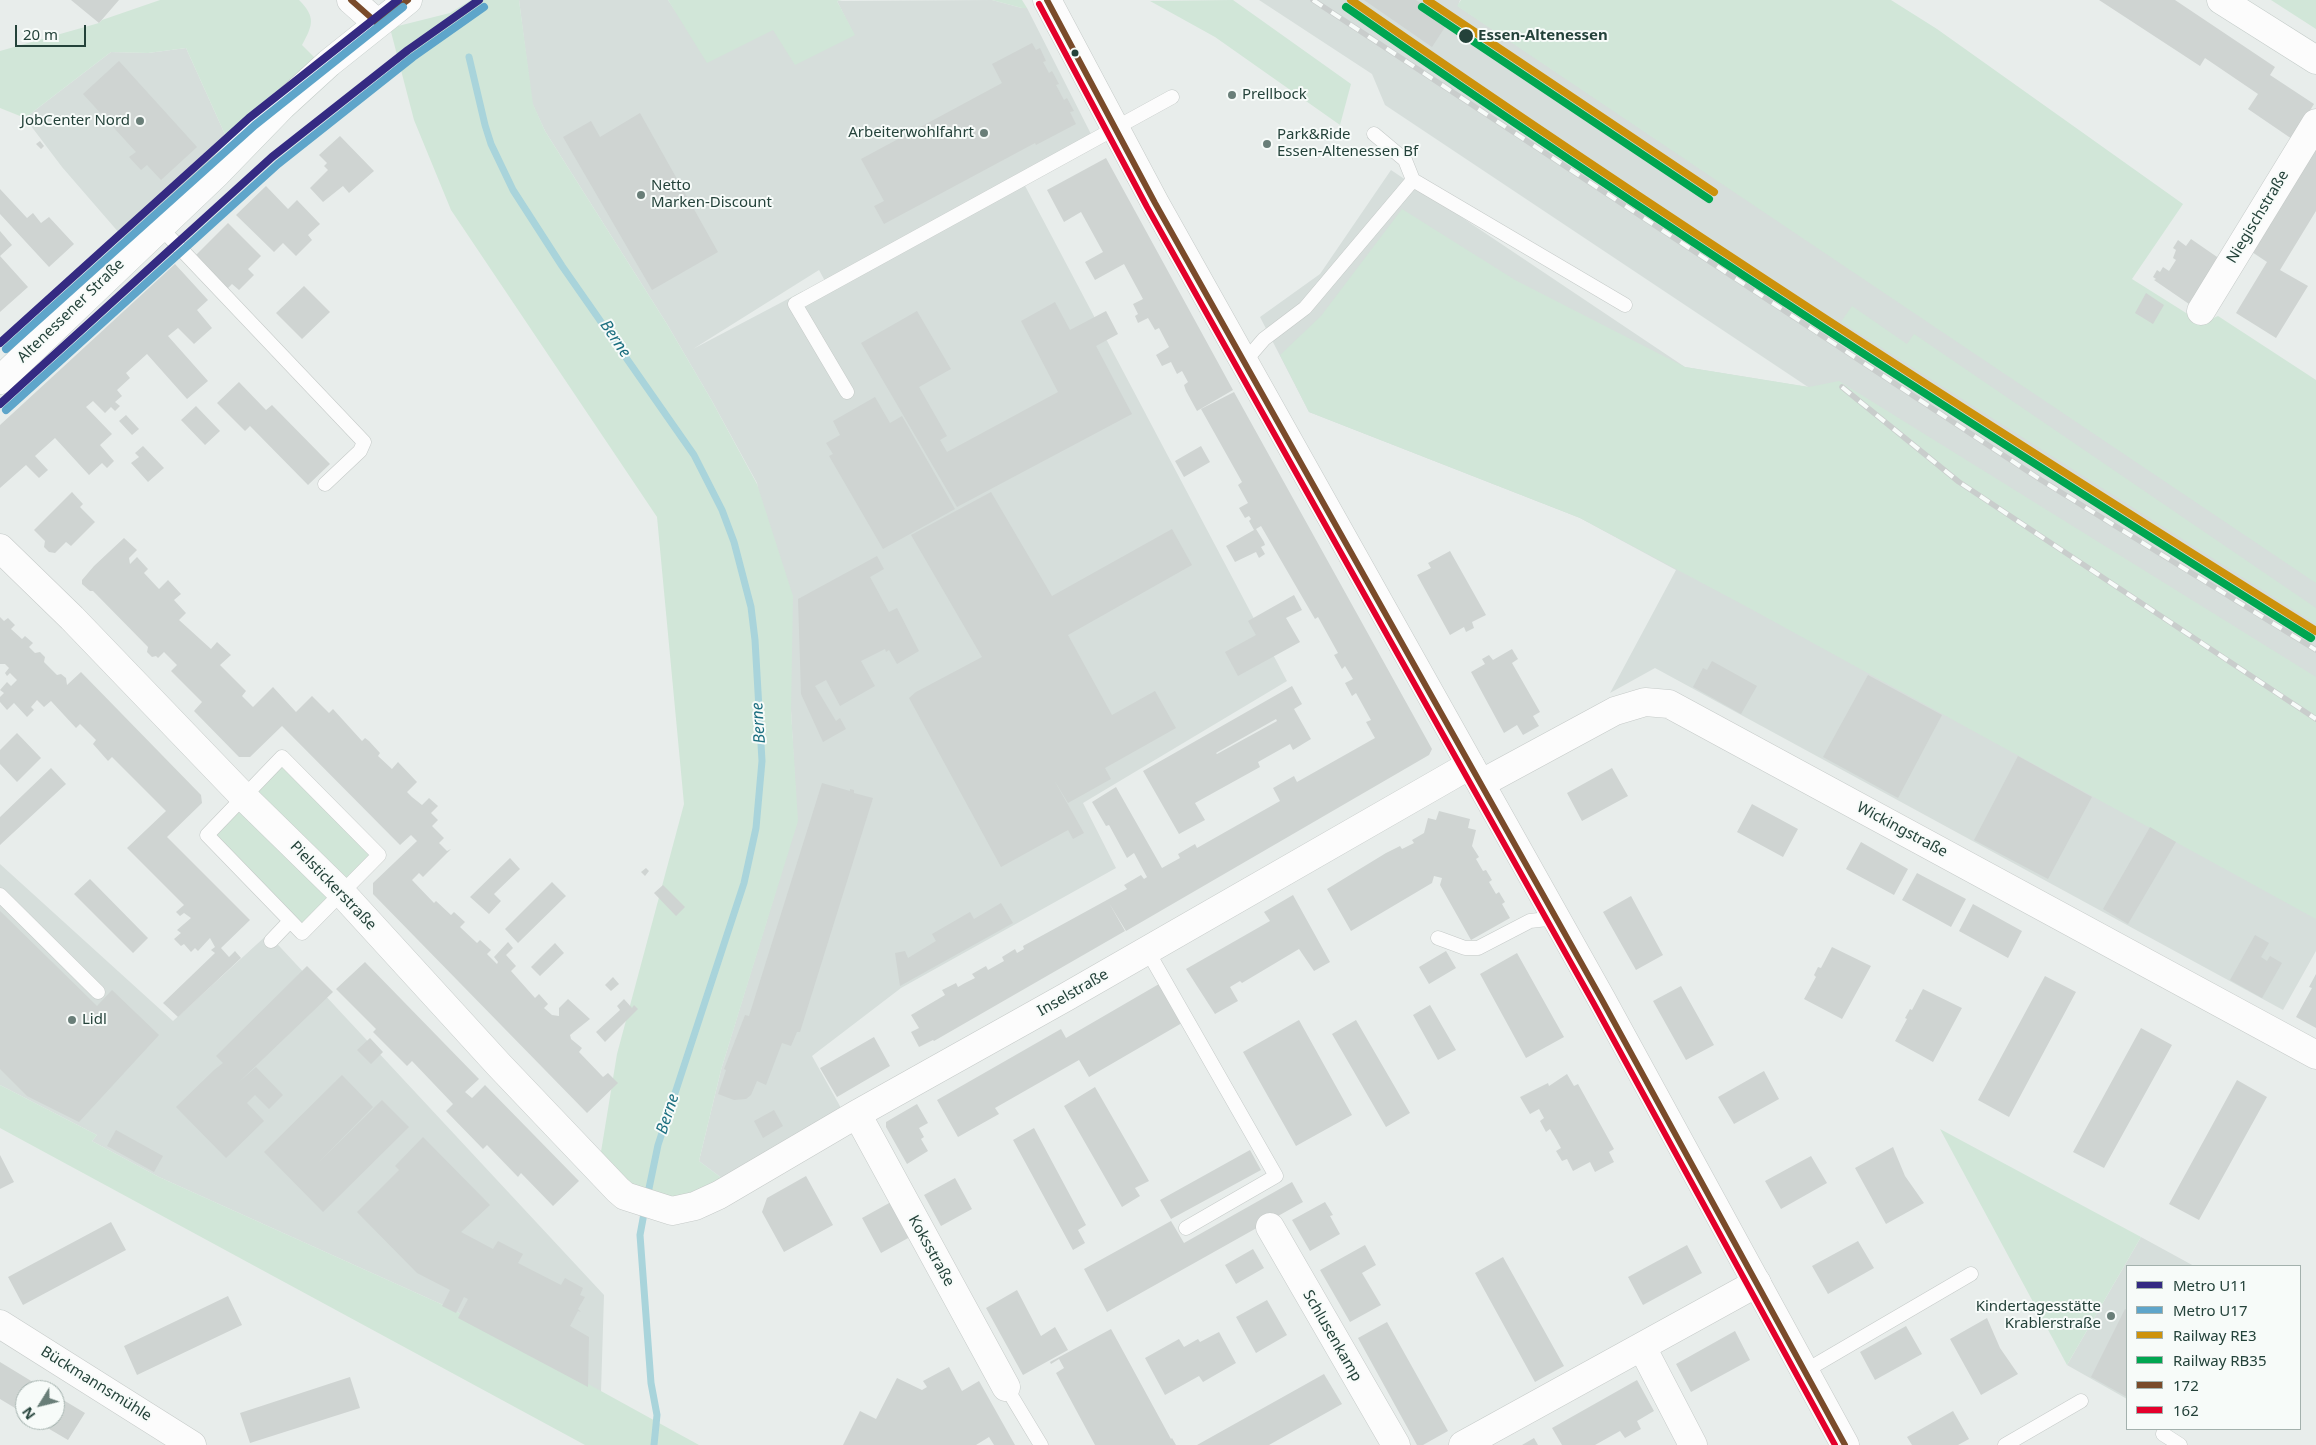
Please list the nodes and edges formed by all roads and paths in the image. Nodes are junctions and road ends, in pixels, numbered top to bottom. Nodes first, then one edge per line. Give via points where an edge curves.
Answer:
1 (351, 0) edge
2 (408, 0) edge
3 (1047, 0) edge
4 (2221, 0) edge
5 (377, 23) junction
6 (2316, 60) edge
7 (1172, 96) dead end
8 (2316, 123) edge
9 (1115, 129) junction
10 (1374, 134) dead end
11 (1412, 180) junction
12 (160, 227) junction
13 (1625, 306) dead end
14 (2201, 311) dead end
15 (1244, 361) junction
16 (0, 380) edge
17 (846, 392) dead end
18 (325, 484) dead end
19 (0, 548) edge
20 (1476, 774) junction
21 (244, 796) junction
22 (341, 892) junction
23 (0, 895) edge
24 (1556, 918) junction
25 (290, 921) junction
26 (1438, 938) dead end
27 (271, 941) dead end
28 (1147, 950) junction
29 (98, 992) dead end
30 (2316, 1055) edge
31 (857, 1114) junction
32 (672, 1211) joint
33 (1270, 1227) dead end
34 (1186, 1228) dead end
35 (1971, 1274) dead end
36 (1757, 1283) junction
37 (0, 1324) edge
38 (1642, 1347) junction
39 (1805, 1371) junction
40 (1006, 1387) joint
41 (2081, 1401) dead end
42 (2163, 1434) dead end
43 (192, 1445) edge
44 (1041, 1445) edge
45 (1396, 1445) edge
46 (1463, 1445) edge
47 (1693, 1445) edge
48 (1845, 1445) edge
49 (2005, 1445) edge
50 (2180, 1445) edge

1 - 5 street
2 - 5 street, Altenessener Straße
3 - 9 street
4 - 6 street
5 - 12 street, Altenessener Straße via 282,106
7 - 9 lane
8 - 14 street, Niegischstraße
9 - 15 street
9 - 17 lane via 794,304
10 - 11 lane via 1405,160
11 - 13 lane
11 - 15 lane via 1304,308 1264,339
12 - 16 street, Altenessener Straße
12 - 18 lane via 364,442 360,451
15 - 20 street
19 - 21 street, Pielstickerstraße
20 - 24 street
20 - 28 street, Inselstraße
20 - 30 street, Wickingstraße via 1615,711 1645,702 1669,704
21 - 22 street, Pielstickerstraße
21 - 22 lane via 282,757 379,855
21 - 25 lane via 207,835
22 - 25 lane via 302,933
22 - 32 street, Pielstickerstraße via 618,1190 625,1196
23 - 29 lane
24 - 26 lane via 1530,920 1478,948 1465,948
24 - 36 street
25 - 27 lane
28 - 31 street, Inselstraße
28 - 34 lane via 1276,1176
31 - 32 street, Inselstraße via 719,1195 695,1206
31 - 40 street, Koksstraße
33 - 45 street, Schlusenkamp
35 - 39 lane
36 - 38 street
36 - 39 street
37 - 43 street, Bückmannsmühle
38 - 46 street
38 - 47 street
39 - 48 street
40 - 44 lane
41 - 49 lane
42 - 50 lane

